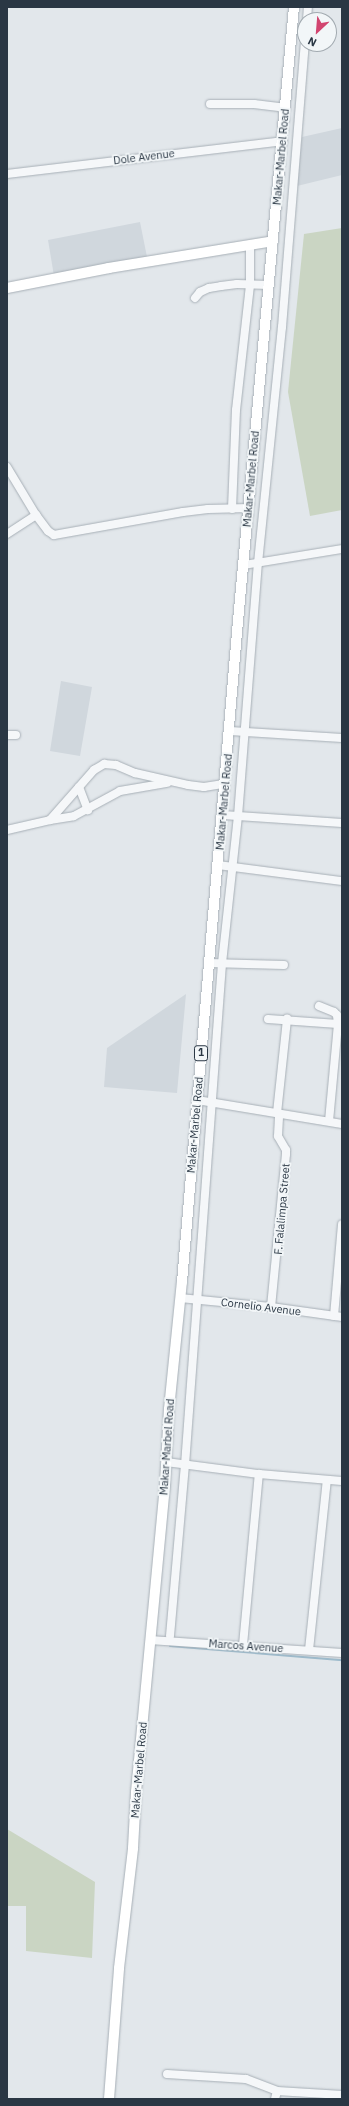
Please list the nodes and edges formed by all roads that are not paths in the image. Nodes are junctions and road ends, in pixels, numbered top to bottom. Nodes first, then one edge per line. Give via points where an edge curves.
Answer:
1 (294, 7) edge
2 (304, 52) edge
3 (210, 104) dead end
4 (285, 108) junction
5 (282, 141) junction
6 (7, 174) edge
7 (273, 241) junction
8 (250, 245) junction
9 (250, 285) junction
10 (270, 285) junction
11 (7, 288) edge
12 (195, 298) dead end
13 (7, 467) edge
14 (249, 508) junction
15 (232, 509) junction
16 (36, 515) junction
17 (7, 534) edge
18 (342, 549) edge
19 (258, 563) junction
20 (244, 565) junction
21 (230, 731) junction
22 (245, 732) junction
23 (7, 734) edge
24 (16, 735) dead end
25 (342, 738) edge
26 (170, 782) junction
27 (224, 784) junction
28 (78, 786) junction
29 (88, 810) junction
30 (223, 815) junction
31 (238, 816) junction
32 (50, 820) junction
33 (342, 823) edge
34 (7, 830) edge
35 (218, 865) junction
36 (232, 867) junction
37 (342, 881) edge
38 (209, 963) junction
39 (222, 963) junction
40 (284, 965) dead end
41 (319, 1006) dead end
42 (268, 1019) dead end
43 (287, 1019) junction
44 (340, 1024) edge
45 (197, 1100) junction
46 (213, 1102) junction
47 (278, 1113) junction
48 (329, 1121) junction
49 (342, 1124) edge
50 (342, 1224) edge
51 (180, 1298) junction
52 (196, 1299) junction
53 (271, 1307) junction
54 (338, 1317) edge
55 (166, 1462) junction
56 (185, 1465) junction
57 (260, 1474) junction
58 (327, 1480) junction
59 (342, 1481) edge
60 (170, 1636) dead end
61 (150, 1640) junction
62 (243, 1645) junction
63 (309, 1650) junction
64 (342, 1653) edge
65 (167, 2074) dead end
66 (276, 2095) edge
67 (342, 2095) edge
68 (109, 2099) edge

1 - 4 main road, Makar-Marbel Road / 1
2 - 19 street via 282,326
3 - 4 street via 254,104
4 - 5 main road, Makar-Marbel Road / 1
5 - 6 street, Dole Avenue
5 - 7 main road, Makar-Marbel Road / 1
7 - 8 main road
7 - 10 main road, Makar-Marbel Road / 1
8 - 9 street
8 - 11 main road
9 - 10 street
9 - 12 street via 209,288
9 - 15 street via 236,410
10 - 14 main road, Makar-Marbel Road / 1
13 - 16 street
14 - 15 street
14 - 20 main road, Makar-Marbel Road / 1
15 - 16 street via 183,512 56,536 50,533
16 - 17 street
18 - 19 street
19 - 20 street
19 - 22 street
20 - 21 main road, Makar-Marbel Road / 1
21 - 22 street
21 - 27 main road, Makar-Marbel Road / 1
22 - 25 street
22 - 31 street
23 - 24 street
26 - 27 street via 204,787
26 - 28 street via 104,764
26 - 29 street via 120,791
27 - 30 main road, Makar-Marbel Road / 1
28 - 29 street
28 - 32 street
29 - 32 street via 74,816
30 - 31 street
30 - 35 main road, Makar-Marbel Road / 1
31 - 33 street
31 - 36 street
32 - 34 street
35 - 36 street
35 - 38 main road, Makar-Marbel Road / 1
36 - 37 street
36 - 39 street
38 - 39 street
38 - 45 main road, Makar-Marbel Road / 1
39 - 40 street
39 - 46 street
41 - 44 street via 334,1012
42 - 43 street
43 - 44 street
43 - 47 street, F. Falalimpa Street
44 - 48 street
45 - 46 street
45 - 51 main road, Makar-Marbel Road / 1
46 - 47 street
46 - 52 street
47 - 48 street
47 - 53 street, F. Falalimpa Street via 278,1136 286,1154
48 - 49 street
50 - 54 street
51 - 52 street, Cornelio Avenue
51 - 55 main road, Makar-Marbel Road / 1
52 - 53 street, Cornelio Avenue
52 - 56 street
53 - 54 street, Cornelio Avenue
55 - 56 street
55 - 61 main road, Makar-Marbel Road / 1
56 - 57 street
56 - 60 street
57 - 58 street
57 - 62 street
58 - 59 street
58 - 63 street
61 - 62 street, Marcos Avenue
61 - 68 main road, Makar-Marbel Road / 1
62 - 63 street, Marcos Avenue
63 - 64 street, Marcos Avenue
65 - 66 street via 246,2079
66 - 67 street

